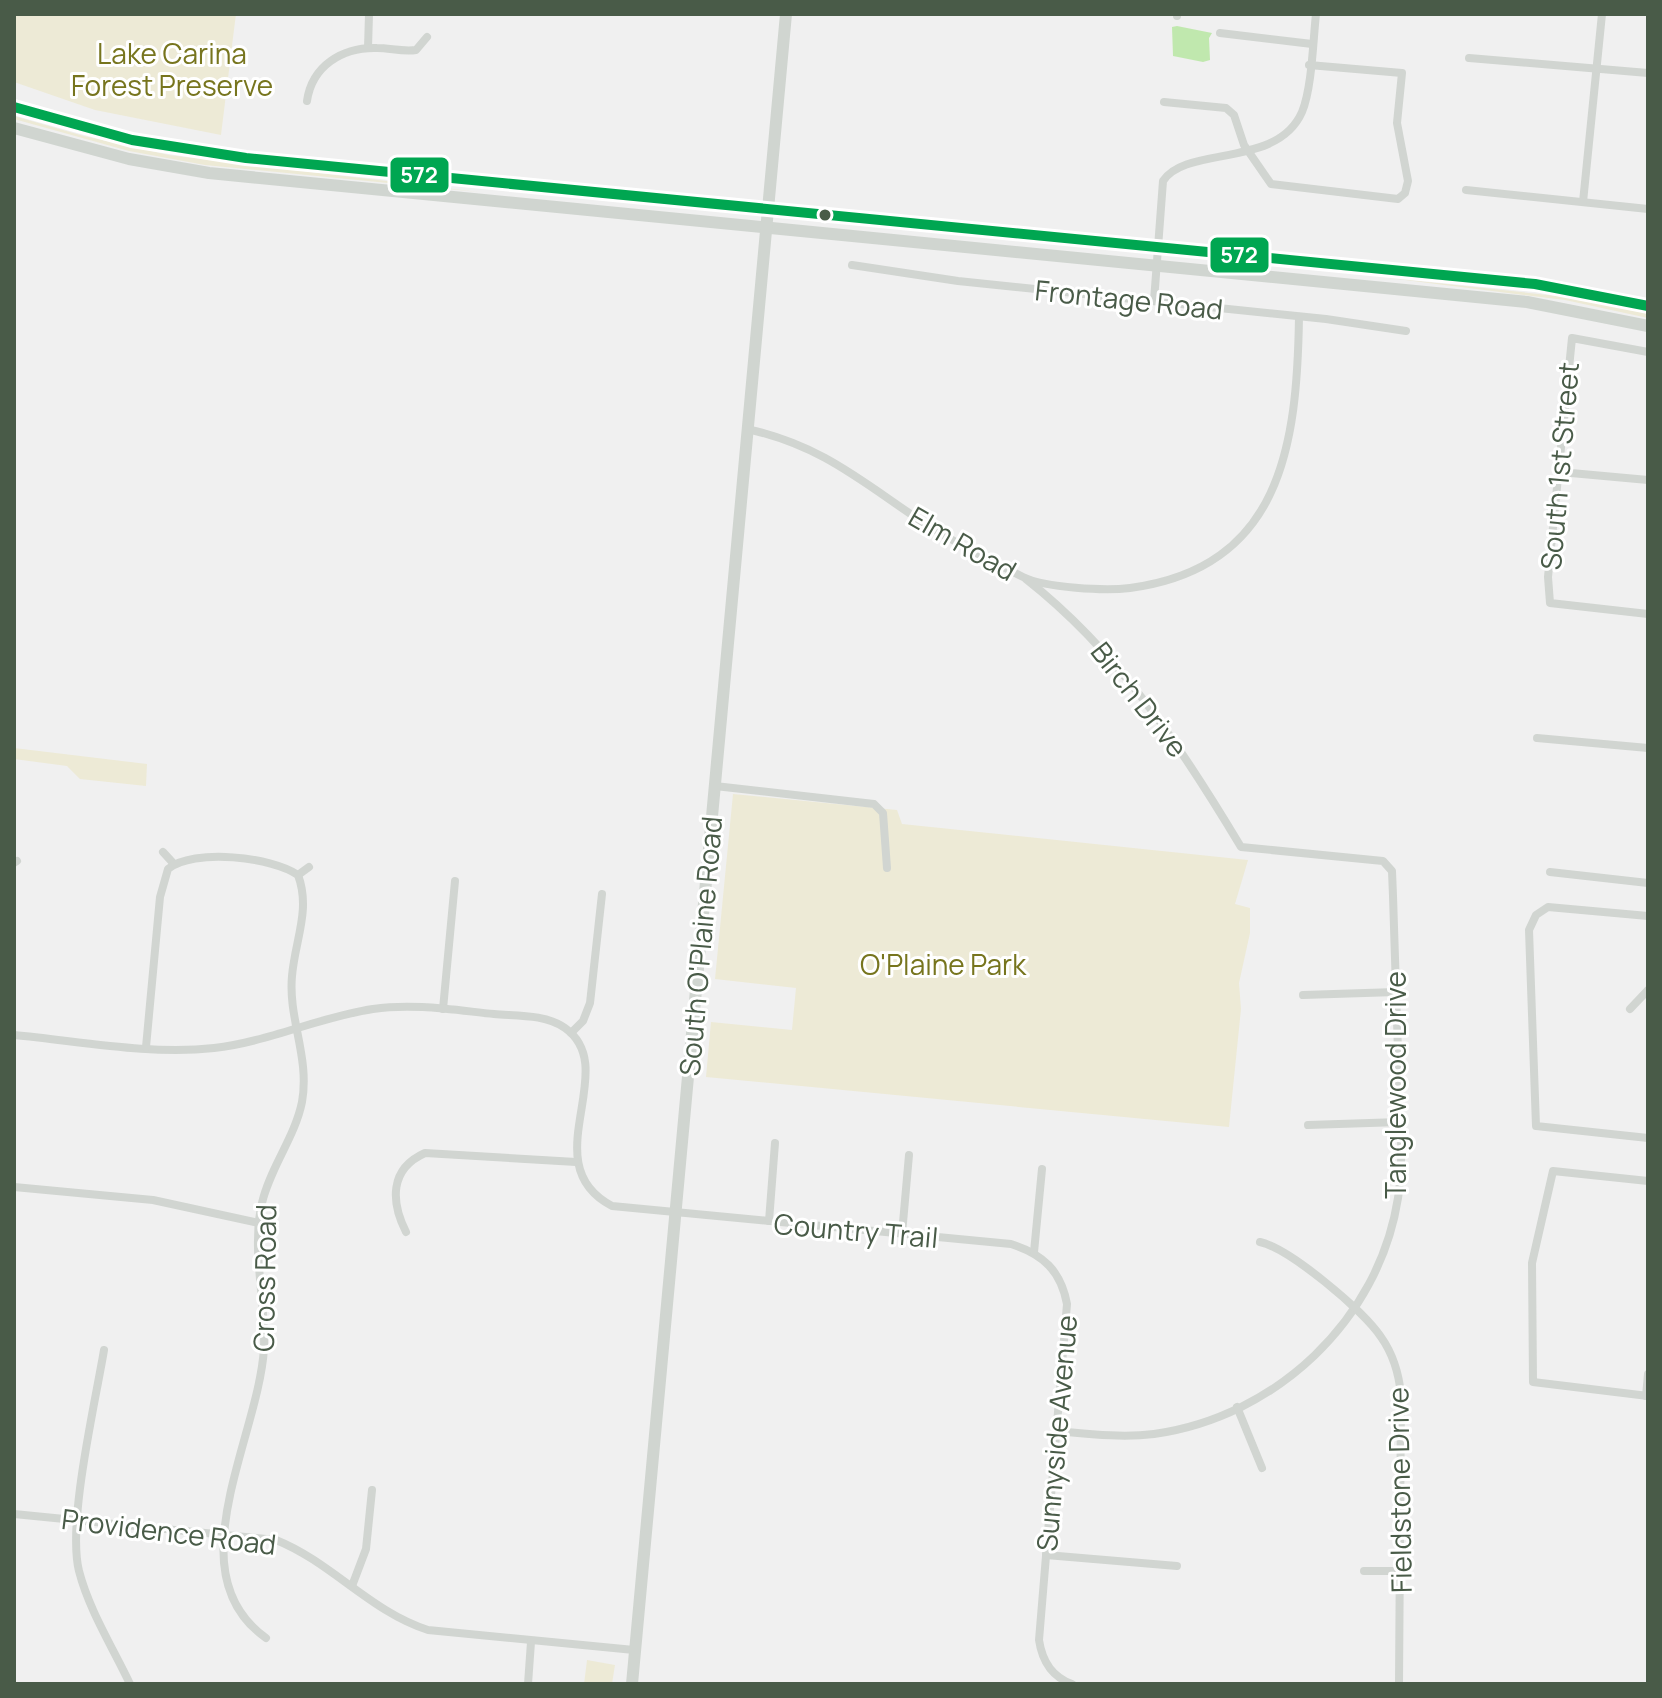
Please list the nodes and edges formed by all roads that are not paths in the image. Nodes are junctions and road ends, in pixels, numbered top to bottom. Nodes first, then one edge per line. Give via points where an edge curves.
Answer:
1 (369, 14) edge
2 (786, 14) edge
3 (1316, 14) edge
4 (1602, 14) edge
5 (1220, 33) dead end
6 (427, 37) dead end
7 (1312, 44) junction
8 (368, 48) junction
9 (1469, 58) dead end
10 (1309, 65) junction
11 (1597, 68) junction
12 (1648, 73) edge
13 (307, 101) dead end
14 (1164, 102) dead end
15 (14, 107) edge
16 (14, 128) edge
17 (1248, 152) junction
18 (1466, 190) dead end
19 (1583, 202) junction
20 (767, 207) junction
21 (1648, 209) edge
22 (765, 229) junction
23 (1158, 247) junction
24 (852, 265) dead end
25 (1157, 266) junction
26 (1154, 301) junction
27 (1648, 306) edge
28 (1299, 317) junction
29 (1648, 326) edge
30 (1406, 331) dead end
31 (1648, 352) edge
32 (747, 429) junction
33 (1560, 472) junction
34 (1648, 480) edge
35 (1026, 579) junction
36 (1648, 614) edge
37 (1537, 738) dead end
38 (1648, 748) edge
39 (715, 786) junction
40 (1233, 835) joint
41 (163, 852) dead end
42 (174, 864) junction
43 (309, 867) dead end
44 (887, 868) dead end
45 (1550, 872) dead end
46 (298, 875) junction
47 (455, 881) dead end
48 (1648, 883) edge
49 (602, 894) dead end
50 (1648, 916) edge
51 (1648, 990) edge
52 (1396, 992) junction
53 (1303, 995) dead end
54 (443, 1009) junction
55 (1630, 1009) dead end
56 (298, 1028) junction
57 (571, 1033) junction
58 (14, 1035) edge
59 (146, 1047) junction
60 (1400, 1122) junction
61 (1308, 1125) dead end
62 (1648, 1138) edge
63 (775, 1143) dead end
64 (909, 1155) dead end
65 (576, 1162) junction
66 (1042, 1169) dead end
67 (1648, 1181) edge
68 (14, 1187) edge
69 (676, 1213) junction
70 (769, 1221) junction
71 (259, 1223) junction
72 (406, 1232) dead end
73 (902, 1234) junction
74 (1260, 1242) dead end
75 (1034, 1252) junction
76 (1355, 1310) junction
77 (104, 1350) dead end
78 (1648, 1374) edge
79 (1647, 1396) edge
80 (1237, 1407) junction
81 (1057, 1431) junction
82 (1262, 1468) dead end
83 (372, 1490) dead end
84 (14, 1514) edge
85 (79, 1520) junction
86 (224, 1532) junction
87 (1046, 1555) junction
88 (1177, 1566) dead end
89 (1364, 1571) dead end
90 (1401, 1571) junction
91 (352, 1586) junction
92 (266, 1638) dead end
93 (531, 1642) junction
94 (634, 1650) junction
95 (130, 1684) edge
96 (528, 1684) edge
97 (632, 1684) edge
98 (1072, 1684) edge
99 (1399, 1684) edge

1 - 8 street
2 - 20 main road, South O'Plaine Road
3 - 7 street
4 - 11 street
5 - 7 street
6 - 8 street via 410,51
7 - 10 street
8 - 13 street via 323,65 309,85
9 - 11 street
10 - 17 street via 1303,107 1292,128
10 - 17 street via 1402,73 1397,123 1407,167 1405,193 1389,199 1271,184
11 - 12 street
11 - 19 street
14 - 17 street via 1226,108 1234,115
15 - 20 main road via 208,154
16 - 22 main road via 129,159 209,173
17 - 23 street via 1169,172 1163,181
18 - 19 street
19 - 21 street
20 - 22 main road, South O'Plaine Road
20 - 23 main road
22 - 25 main road
22 - 32 main road, South O'Plaine Road
23 - 25 street
23 - 27 main road via 1535,284
24 - 26 street, Frontage Road via 944,280
25 - 26 street
25 - 29 main road via 1527,302
26 - 28 street, Frontage Road
28 - 30 street, Frontage Road
28 - 35 street, Elm Road via 1281,473 1263,509 1237,540 1196,569 1148,586 1107,589
31 - 33 street, South 1st Street via 1572,338
32 - 35 street, Elm Road via 819,452 931,527
32 - 39 main road, South O'Plaine Road
33 - 34 street
33 - 36 street, South 1st Street via 1550,603
35 - 40 street, Birch Drive via 1085,631 1133,684 1185,754
37 - 38 street
39 - 44 street via 874,804 883,813
39 - 69 main road, South O'Plaine Road
40 - 52 street, Tanglewood Drive via 1241,847 1383,861 1392,871
41 - 42 street
42 - 46 street via 201,857 277,863
42 - 59 street via 162,879
43 - 46 street
45 - 48 street
46 - 56 street, Cross Road via 305,902 291,992
47 - 54 street
49 - 57 street via 590,1003
50 - 62 street via 1548,907 1536,915 1529,930 1536,1126
51 - 55 street
52 - 53 street
52 - 60 street, Tanglewood Drive
54 - 56 street via 371,1009
54 - 57 street via 542,1019
56 - 59 street via 212,1048
56 - 71 street, Cross Road via 305,1062 302,1104 269,1179
57 - 65 street via 581,1049 584,1072
58 - 59 street
60 - 61 street
60 - 76 street, Tanglewood Drive via 1401,1171 1394,1217 1378,1270
63 - 70 street
64 - 73 street
65 - 69 street, Country Trail via 588,1191 612,1206
65 - 72 street via 425,1153 399,1175 395,1209
66 - 75 street
67 - 79 street via 1553,1171 1532,1263 1533,1382
68 - 71 street via 153,1200
69 - 70 street, Country Trail
69 - 94 main road, South O'Plaine Road
70 - 73 street, Country Trail
71 - 86 street, Cross Road via 265,1312 260,1385 229,1492
73 - 75 street, Country Trail via 1011,1244
74 - 76 street, Fieldstone Drive via 1287,1252
75 - 81 street, Sunnyside Avenue via 1060,1278 1067,1304
76 - 80 street, Tanglewood Drive via 1303,1367
76 - 90 street, Fieldstone Drive via 1382,1339 1400,1383
77 - 85 street
78 - 79 street
80 - 81 street, Tanglewood Drive via 1153,1434
80 - 82 street
81 - 87 street, Sunnyside Avenue
83 - 91 street via 364,1560
84 - 85 street, Providence Road
85 - 86 street, Providence Road
85 - 95 street via 79,1570
86 - 91 street, Providence Road via 297,1548
86 - 92 street, Cross Road via 228,1588 242,1615
87 - 88 street
87 - 98 street, Sunnyside Avenue via 1040,1649 1057,1676
89 - 90 street
90 - 99 street, Fieldstone Drive
91 - 93 street, Providence Road via 414,1625
93 - 94 street, Providence Road
93 - 96 street
94 - 97 main road, South O'Plaine Road

